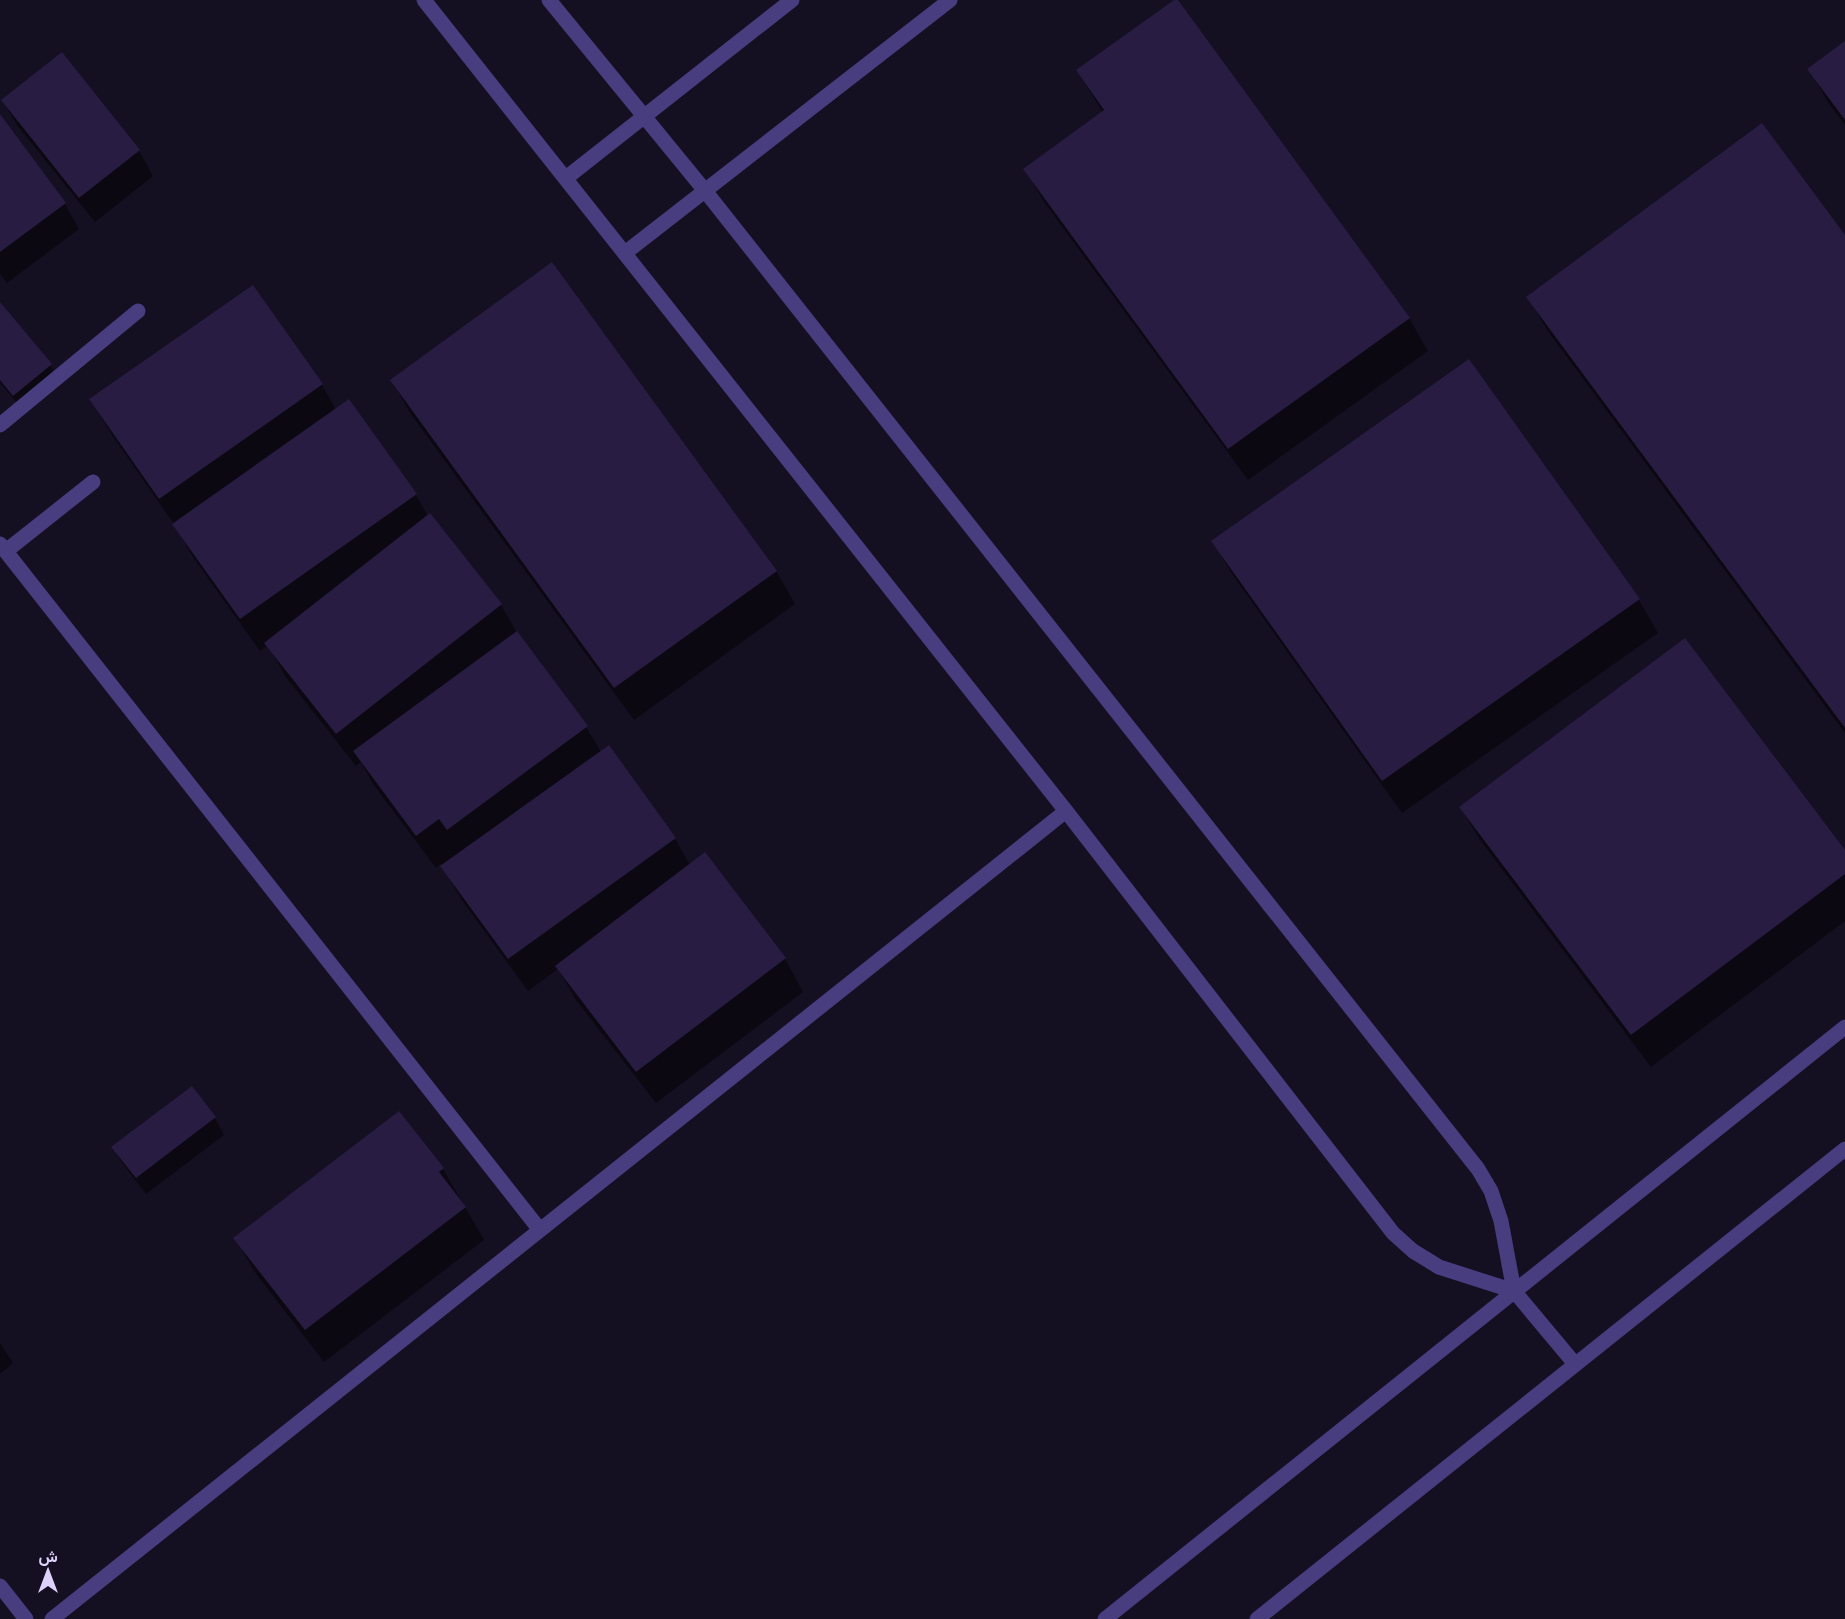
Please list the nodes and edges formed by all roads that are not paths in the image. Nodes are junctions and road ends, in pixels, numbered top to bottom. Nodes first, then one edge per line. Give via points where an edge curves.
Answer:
1 (424, 0) edge
2 (549, 0) edge
3 (792, 0) edge
4 (950, 0) edge
5 (645, 117) junction
6 (566, 178) junction
7 (706, 192) junction
8 (625, 253) junction
9 (138, 311) dead end
10 (0, 425) edge
11 (93, 482) dead end
12 (3, 548) edge
13 (1066, 812) junction
14 (1845, 1027) edge
15 (1845, 1149) edge
16 (540, 1230) junction
17 (1514, 1291) junction
18 (1575, 1364) junction
19 (0, 1586) edge
20 (26, 1619) edge
21 (52, 1619) edge
22 (1105, 1619) edge
23 (1257, 1619) edge

1 - 6 lane
2 - 5 lane
3 - 5 lane
4 - 7 lane
5 - 6 lane
5 - 7 lane
6 - 8 lane
7 - 8 lane
7 - 17 lane via 1478,1169 1501,1221
8 - 13 lane
9 - 10 lane
11 - 12 lane
12 - 16 lane
13 - 16 lane
13 - 17 lane via 1393,1233 1439,1267
14 - 17 lane
15 - 18 lane
16 - 21 lane
17 - 18 lane
17 - 22 lane
18 - 23 lane
19 - 20 lane

